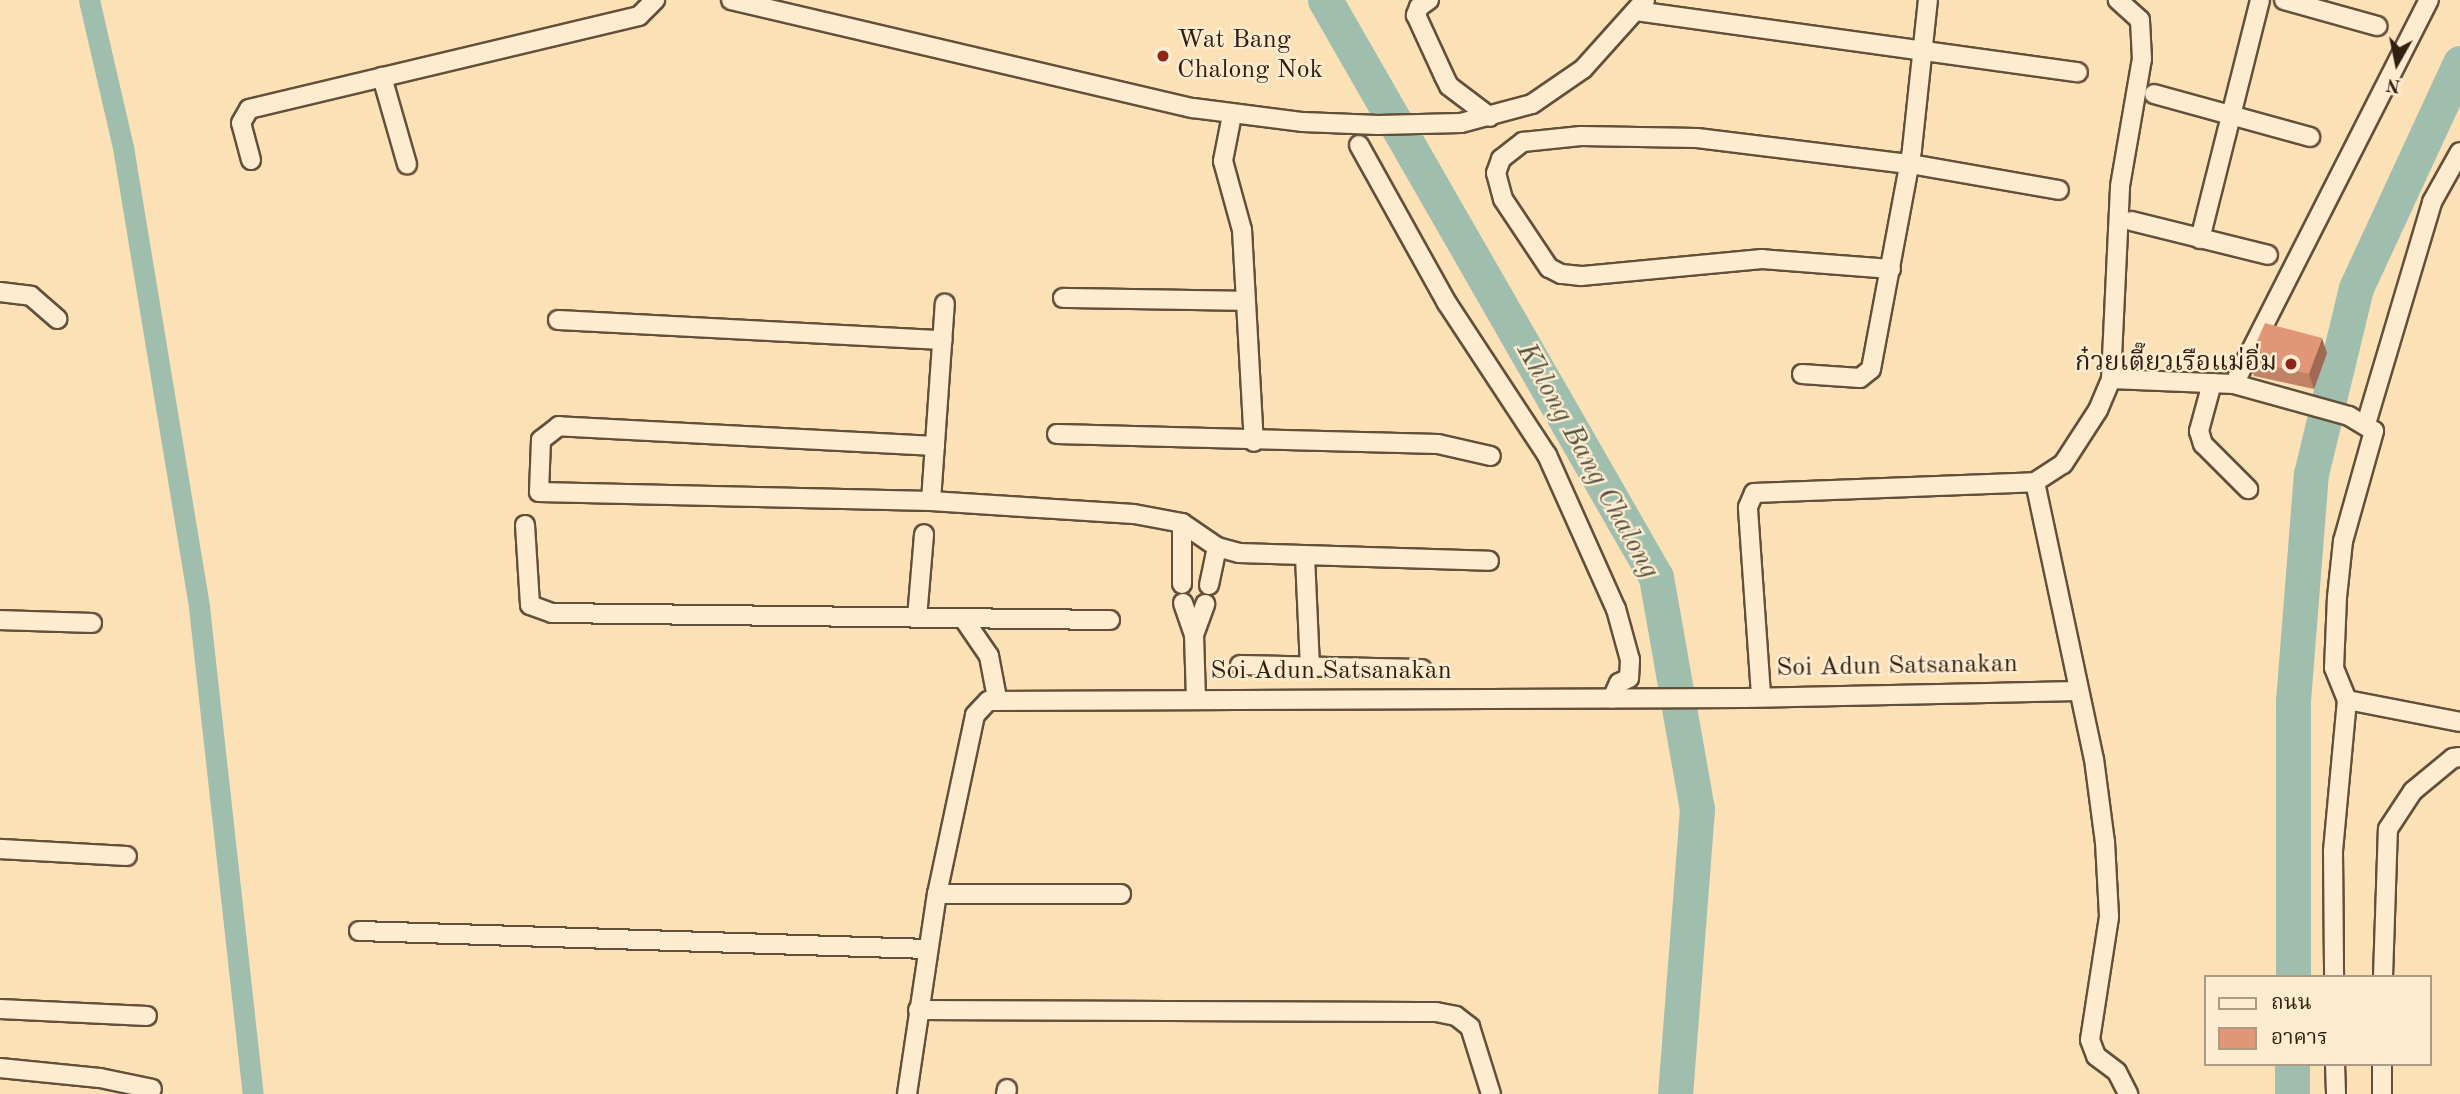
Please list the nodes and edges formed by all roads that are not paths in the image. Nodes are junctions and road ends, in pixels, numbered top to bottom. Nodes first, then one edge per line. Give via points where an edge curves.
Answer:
1 (655, 0) edge
2 (731, 0) edge
3 (1429, 0) edge
4 (1927, 0) edge
5 (2118, 0) edge
6 (2260, 0) edge
7 (2284, 0) edge
8 (2429, 0) edge
9 (1641, 5) edge
10 (2377, 26) dead end
11 (1922, 51) junction
12 (2078, 72) dead end
13 (382, 77) junction
14 (2154, 94) dead end
15 (1232, 115) junction
16 (2229, 116) junction
17 (1490, 117) junction
18 (2310, 137) dead end
19 (1359, 145) dead end
20 (2460, 152) edge
21 (251, 160) dead end
22 (1910, 163) junction
23 (407, 164) dead end
24 (2059, 190) dead end
25 (2131, 221) dead end
26 (2200, 239) junction
27 (2268, 255) dead end
28 (1891, 269) junction
29 (0, 292) edge
30 (1063, 298) dead end
31 (1245, 301) junction
32 (945, 303) dead end
33 (57, 318) dead end
34 (558, 320) dead end
35 (942, 340) junction
36 (1802, 374) dead end
37 (2110, 379) junction
38 (2212, 383) junction
39 (2234, 384) junction
40 (2366, 424) junction
41 (1057, 434) dead end
42 (1254, 442) junction
43 (935, 446) junction
44 (1491, 456) dead end
45 (2035, 482) junction
46 (2248, 489) dead end
47 (931, 501) junction
48 (1182, 523) junction
49 (526, 525) dead end
50 (924, 534) dead end
51 (1217, 547) junction
52 (1306, 557) junction
53 (1489, 561) dead end
54 (1182, 584) dead end
55 (1209, 585) dead end
56 (1183, 604) dead end
57 (1205, 604) dead end
58 (917, 618) junction
59 (963, 618) junction
60 (0, 620) edge
61 (1110, 620) dead end
62 (92, 624) dead end
63 (1194, 635) junction
64 (1240, 665) dead end
65 (1310, 667) junction
66 (1422, 669) dead end
67 (2078, 691) junction
68 (1753, 697) junction
69 (997, 698) junction
70 (1196, 698) junction
71 (1616, 699) junction
72 (2347, 700) junction
73 (2460, 722) edge
74 (2460, 757) edge
75 (0, 849) edge
76 (127, 856) dead end
77 (937, 894) junction
78 (1121, 894) dead end
79 (359, 931) dead end
80 (928, 949) junction
81 (2334, 975) edge
82 (2383, 975) edge
83 (0, 1009) edge
84 (918, 1010) junction
85 (147, 1017) dead end
86 (2336, 1066) edge
87 (2382, 1066) edge
88 (0, 1068) edge
89 (152, 1089) dead end
90 (907, 1094) edge
91 (1491, 1094) edge
92 (2127, 1094) edge
93 (2336, 1094) edge
94 (2382, 1094) edge

1 - 13 street via 639,16
2 - 15 street via 1002,66
3 - 17 street via 1419,6 1416,15 1449,86
4 - 11 street
5 - 37 street via 2140,20 2142,59 2120,186
6 - 16 street
7 - 10 street
8 - 39 street
9 - 11 street
9 - 17 street via 1583,69 1551,93
11 - 12 street
11 - 22 street
13 - 21 street via 248,109 241,123
13 - 23 street
14 - 16 street
15 - 17 street via 1303,122 1461,123
15 - 31 street via 1223,161 1242,230
16 - 18 street
16 - 26 street
19 - 71 street via 1447,303 1558,478 1616,609 1630,660 1629,678 1619,683
20 - 40 street via 2432,202
22 - 24 street
22 - 28 street
22 - 28 street via 1724,139 1581,136 1513,145 1496,173 1503,199 1549,268 1561,274 1762,259
25 - 26 street
26 - 27 street
28 - 36 street via 1871,369 1860,378
29 - 33 street via 31,296
30 - 31 street
31 - 42 street
32 - 35 street
34 - 35 street
35 - 43 street
37 - 38 street
37 - 45 street via 2075,449 2063,464
38 - 39 street
38 - 46 street via 2199,430 2203,444
39 - 40 street via 2284,394
40 - 72 street via 2374,431 2343,541 2337,597 2334,668
41 - 42 street
42 - 44 street via 1438,443
43 - 47 street
43 - 47 street via 559,426 541,440 539,492
45 - 67 street
45 - 68 street via 1754,493 1748,507
47 - 48 street via 1134,514
48 - 51 street
48 - 54 street
49 - 58 street via 530,606 552,613
50 - 58 street
51 - 52 street via 1239,553
51 - 55 street
52 - 53 street
52 - 65 street
56 - 63 street
57 - 63 street
58 - 59 street
59 - 61 street
59 - 69 street via 989,656
60 - 62 street
63 - 70 street
64 - 65 street
65 - 66 street
67 - 68 street, Soi Adun Satsanakan
67 - 92 street via 2094,759 2109,917 2090,1040 2096,1056 2117,1072
68 - 71 street, Soi Adun Satsanakan
69 - 70 street, Soi Adun Satsanakan
69 - 77 street via 980,706 975,715
70 - 71 street, Soi Adun Satsanakan
72 - 73 street
72 - 81 street via 2333,852
74 - 82 street via 2413,791 2388,829
75 - 76 street
77 - 78 street
77 - 80 street
79 - 80 street
80 - 84 street
83 - 85 street
84 - 90 street
84 - 91 street via 1436,1012 1456,1016 1470,1027
86 - 93 street
87 - 94 street
88 - 89 street via 100,1078

